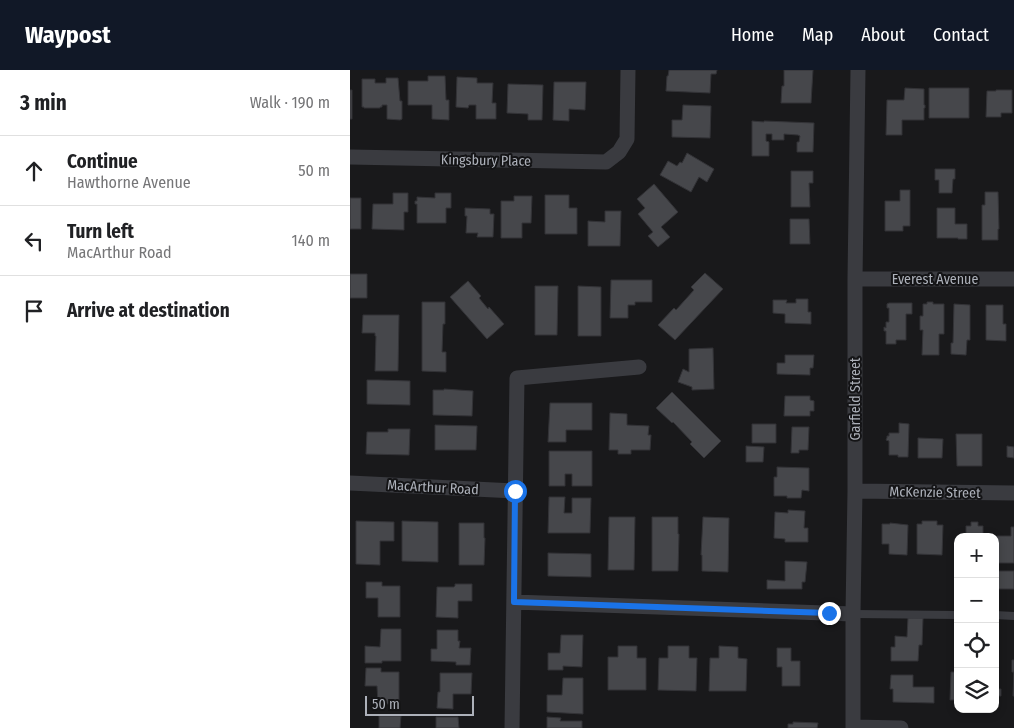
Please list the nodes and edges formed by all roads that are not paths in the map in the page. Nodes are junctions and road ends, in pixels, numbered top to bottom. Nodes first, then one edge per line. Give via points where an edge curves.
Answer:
1 (628, 70) edge
2 (858, 70) edge
3 (350, 157) edge
4 (855, 279) junction
5 (1014, 279) edge
6 (640, 366) dead end
7 (350, 483) edge
8 (515, 491) junction
9 (855, 491) junction
10 (1014, 493) edge
11 (514, 602) junction
12 (852, 614) junction
13 (954, 615) edge
14 (999, 615) edge
15 (1014, 616) edge
16 (853, 727) edge
17 (512, 728) edge
18 (901, 728) edge

1 - 3 street, Kingsbury Place via 627,139 619,152 606,162
2 - 4 street, Garfield Street
4 - 5 street, Everest Avenue
4 - 9 street, Garfield Street
6 - 8 street via 516,378
7 - 8 street, MacArthur Road
8 - 11 street
9 - 10 street, McKenzie Street
9 - 12 street, Garfield Street
11 - 12 street
11 - 17 street
12 - 13 lane
12 - 16 street, Garfield Street
14 - 15 lane
16 - 18 street

